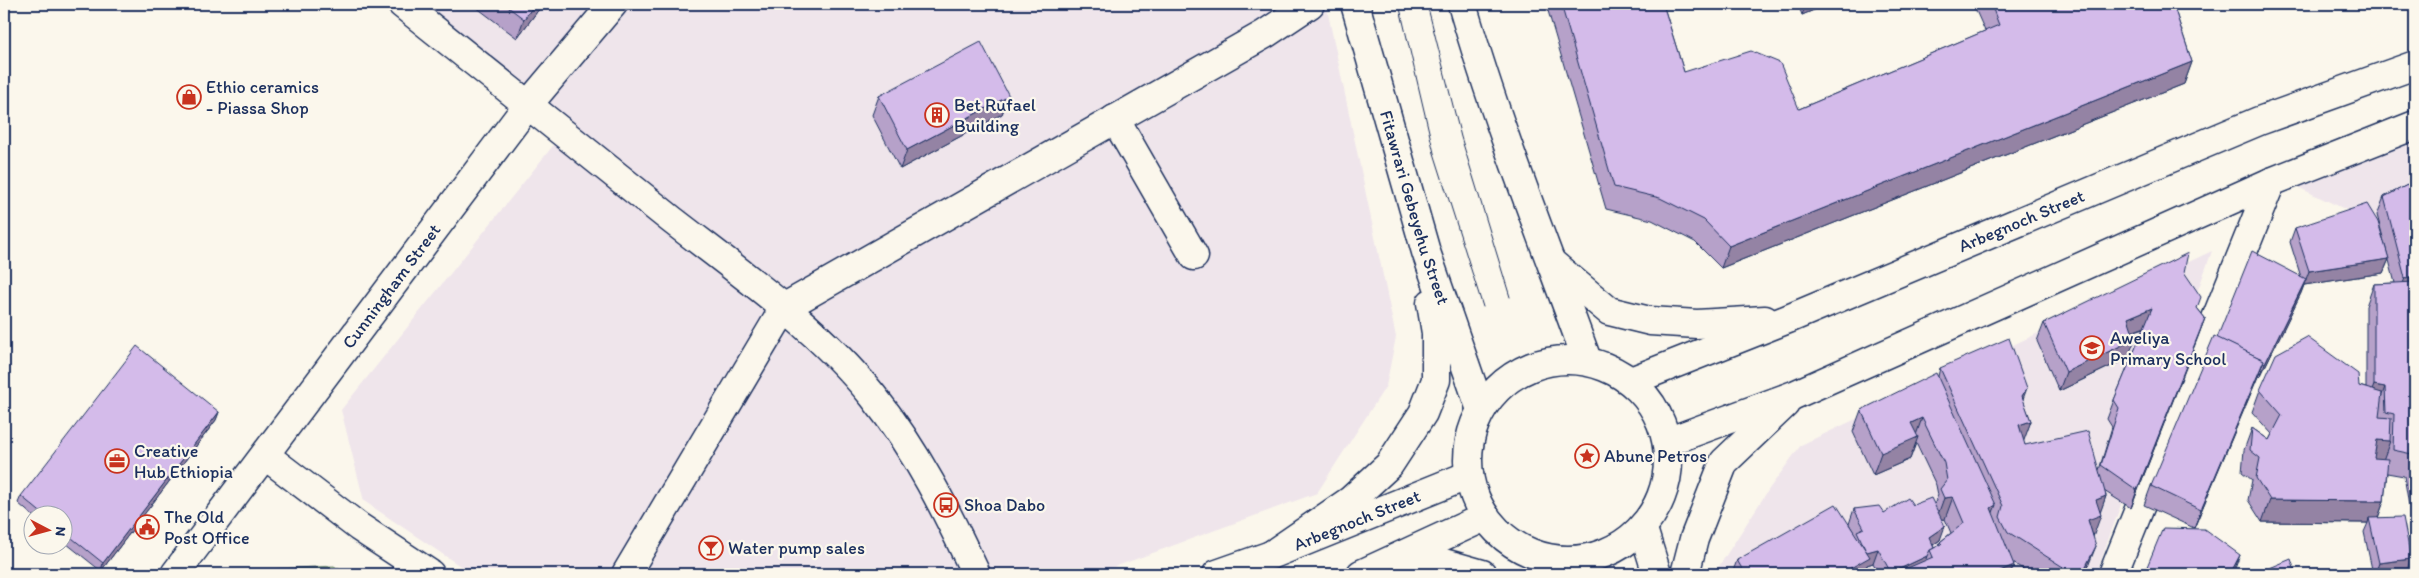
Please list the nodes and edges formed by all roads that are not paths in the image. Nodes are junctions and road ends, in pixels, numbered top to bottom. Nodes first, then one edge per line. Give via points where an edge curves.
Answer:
1 (402, 4) edge
2 (613, 4) edge
3 (1310, 4) edge
4 (1355, 4) edge
5 (1462, 4) edge
6 (2415, 65) edge
7 (528, 106) junction
8 (1115, 119) junction
9 (2415, 125) edge
10 (2271, 182) junction
11 (1420, 230) junction
12 (1194, 256) dead end
13 (1551, 262) junction
14 (785, 307) junction
15 (1788, 319) junction
16 (1587, 360) junction
17 (1631, 381) junction
18 (1794, 395) junction
19 (1481, 410) junction
20 (1668, 442) junction
21 (266, 456) junction
22 (1469, 475) junction
23 (1485, 517) junction
24 (1642, 529) junction
25 (1271, 555) junction
26 (1390, 562) junction
27 (1566, 568) edge
28 (175, 574) edge
29 (430, 574) edge
30 (626, 574) edge
31 (976, 574) edge
32 (1217, 574) edge
33 (1361, 574) edge
34 (1482, 574) edge
35 (1657, 574) edge
36 (1685, 574) edge
37 (2113, 574) edge

1 - 7 main road
2 - 7 main road, Cunningham Street
3 - 8 main road via 1265,34
4 - 11 main road, Fitawrari Gebeyehu Street
5 - 13 main road via 1492,99
6 - 15 main road, Arbegnoch Street via 2259,121
7 - 14 main road
7 - 21 main road, Cunningham Street
8 - 12 main road
8 - 14 main road
9 - 10 main road
10 - 18 main road
10 - 37 main road
11 - 19 main road, Fitawrari Gebeyehu Street
11 - 25 main road via 1436,333 1436,380 1423,413 1389,465 1350,500
13 - 15 main road via 1610,311 1650,321 1697,324
13 - 16 main road
14 - 30 main road
14 - 31 main road via 846,365 897,429 947,512
15 - 17 main road, Arbegnoch Street
16 - 17 main road via 1610,368
16 - 19 main road via 1555,359 1526,368 1500,385
17 - 20 main road via 1648,398
18 - 20 main road
18 - 36 main road via 1724,462 1694,539
19 - 22 main road via 1469,441
20 - 24 main road via 1668,473 1659,503
21 - 28 main road, Cunningham Street
21 - 29 main road via 359,528
22 - 23 main road via 1474,497
22 - 25 main road, Arbegnoch Street
23 - 26 main road
23 - 27 main road via 1506,540 1532,555
24 - 27 main road via 1620,548
24 - 35 main road
25 - 32 main road, Arbegnoch Street
26 - 33 main road
26 - 34 main road via 1440,562

